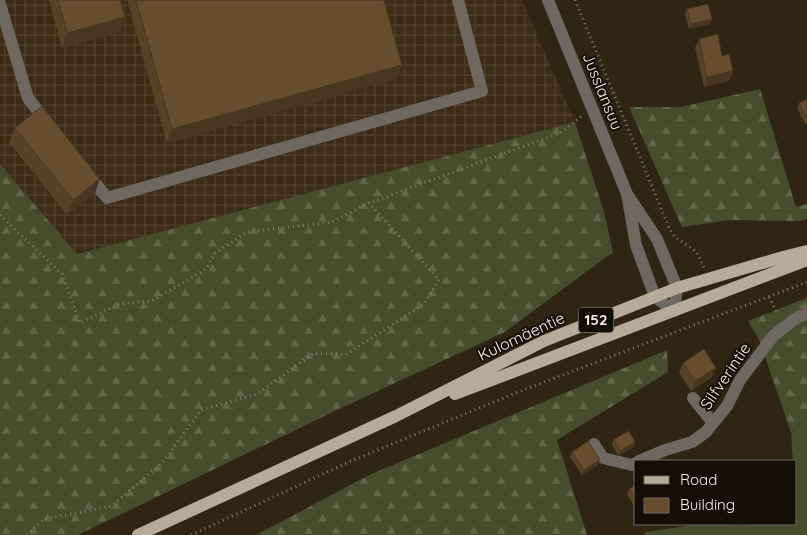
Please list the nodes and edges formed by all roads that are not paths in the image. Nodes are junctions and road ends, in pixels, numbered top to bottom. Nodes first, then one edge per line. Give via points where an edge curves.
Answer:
1 (458, 0) edge
2 (548, 0) edge
3 (0, 4) edge
4 (52, 129) edge
5 (82, 167) edge
6 (627, 194) junction
7 (807, 251) edge
8 (807, 260) edge
9 (677, 288) junction
10 (655, 296) junction
11 (674, 311) junction
12 (807, 314) edge
13 (693, 398) dead end
14 (396, 416) junction
15 (713, 423) junction
16 (594, 444) dead end
17 (641, 460) edge
18 (634, 464) edge
19 (138, 535) edge

1 - 5 street via 482,91 107,198
2 - 6 street, Jusslansuu
3 - 4 street via 28,98
6 - 9 street, Jusslansuu via 657,239
6 - 10 street, Jusslansuu via 636,245
7 - 9 main road, Kulomäentie / 152
8 - 11 main road, Kulomäentie / 152
9 - 10 main road, Kulomäentie / 152
9 - 11 street, Jusslansuu
10 - 11 street
10 - 14 main road, Kulomäentie / 152 via 544,340
11 - 14 main road, Kulomäentie / 152
12 - 15 street, Silfverintie via 774,334
13 - 15 street
14 - 19 main road, Kulomäentie / 152
15 - 17 street, Silfverintie via 692,442
16 - 18 street via 603,458

